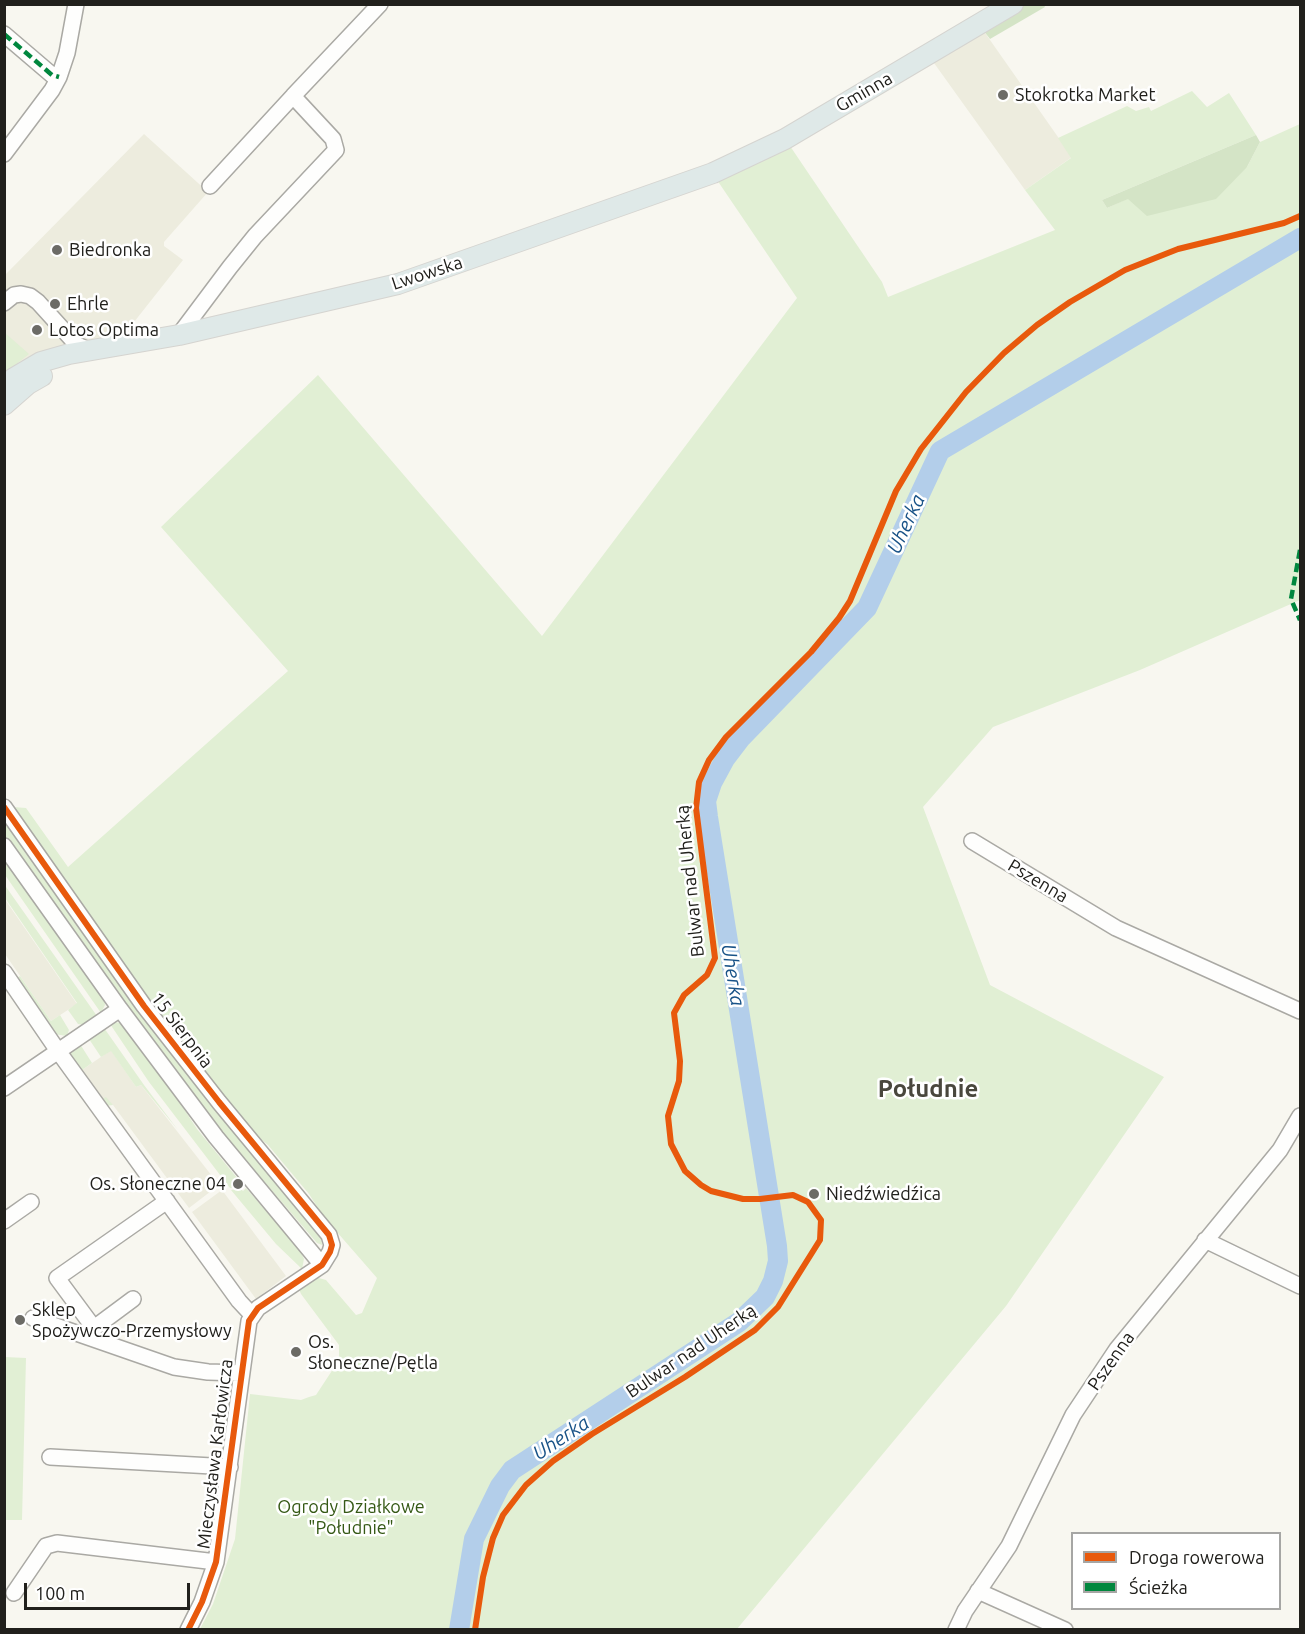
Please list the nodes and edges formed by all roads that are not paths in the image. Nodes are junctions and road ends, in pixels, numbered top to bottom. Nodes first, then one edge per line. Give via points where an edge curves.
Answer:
1 (76, 4) edge
2 (380, 4) edge
3 (1013, 4) edge
4 (4, 34) edge
5 (59, 77) junction
6 (293, 96) junction
7 (4, 154) edge
8 (713, 173) joint
9 (210, 186) dead end
10 (4, 303) edge
11 (179, 335) junction
12 (132, 344) junction
13 (80, 350) junction
14 (52, 370) junction
15 (7, 384) edge
16 (4, 405) edge
17 (4, 807) edge
18 (972, 841) dead end
19 (4, 846) edge
20 (4, 972) edge
21 (120, 1008) junction
22 (1300, 1011) edge
23 (58, 1052) junction
24 (4, 1088) edge
25 (1300, 1116) edge
26 (167, 1201) junction
27 (31, 1202) dead end
28 (4, 1221) edge
29 (1205, 1240) junction
30 (322, 1265) junction
31 (1300, 1287) edge
32 (133, 1299) dead end
33 (252, 1315) junction
34 (33, 1318) dead end
35 (93, 1333) junction
36 (240, 1373) junction
37 (50, 1456) dead end
38 (230, 1467) junction
39 (216, 1562) junction
40 (978, 1592) junction
41 (14, 1593) dead end
42 (188, 1629) edge
43 (956, 1629) edge
44 (1065, 1629) edge

1 - 5 street
2 - 6 street
3 - 8 main road, Gminna via 785,139
4 - 5 street
5 - 7 street
6 - 9 street
6 - 11 street via 333,139 336,150 255,236
8 - 11 main road, Lwowska via 398,284
10 - 13 street via 14,295 30,296
11 - 12 main road, Lwowska
12 - 13 main road, Lwowska
12 - 14 main road, Lwowska
13 - 14 street, Lwowska
13 - 15 main road, Lwowska via 41,362
14 - 16 main road, Lwowska
17 - 30 street, 15 Sierpnia via 157,1024 329,1235 332,1245
18 - 22 street, Pszenna via 1116,928
19 - 21 street, 15 Sierpnia
20 - 23 street
21 - 23 street
21 - 30 street, 15 Sierpnia via 216,1137
23 - 24 street
23 - 26 street via 110,1113
25 - 29 street, Pszenna via 1280,1150
26 - 33 street via 209,1248
26 - 35 street via 57,1278
27 - 28 street
29 - 31 street
29 - 40 street, Pszenna via 1117,1349 1073,1415 1009,1546
30 - 33 street
32 - 35 street
33 - 36 street, Mieczysława Karłowicza
34 - 35 street
35 - 36 street via 174,1367
36 - 38 street, Mieczysława Karłowicza
37 - 38 street
38 - 39 street, Mieczysława Karłowicza
39 - 41 street via 57,1543 46,1546
39 - 42 street, Mieczysława Karłowicza
40 - 43 street, Pszenna
40 - 44 street

